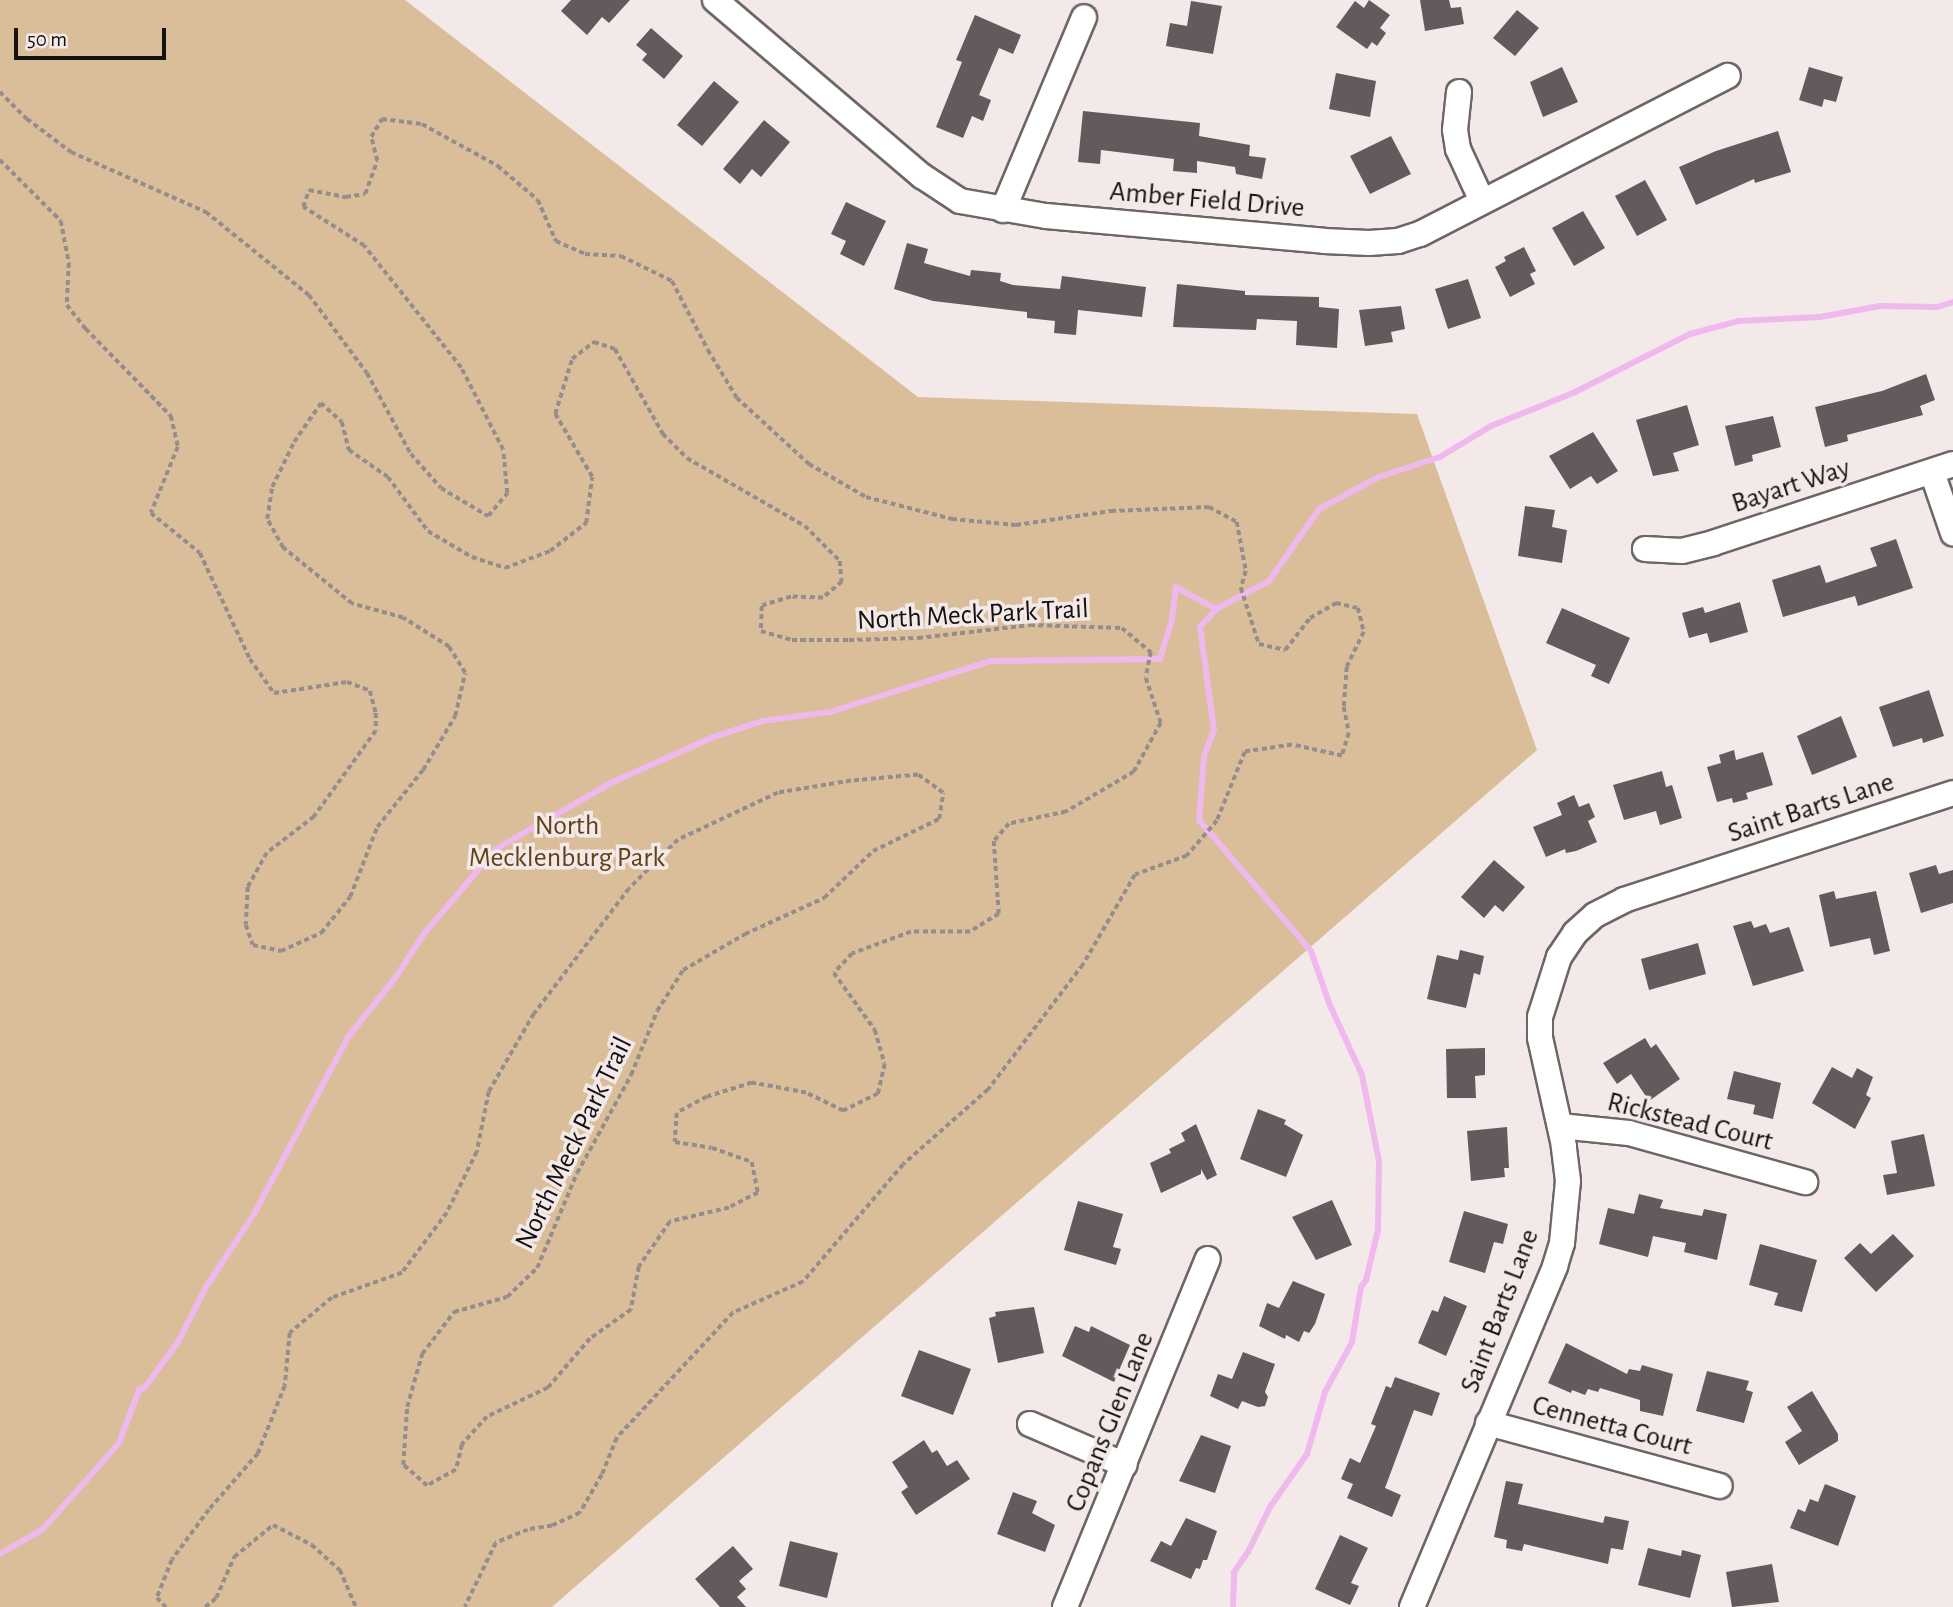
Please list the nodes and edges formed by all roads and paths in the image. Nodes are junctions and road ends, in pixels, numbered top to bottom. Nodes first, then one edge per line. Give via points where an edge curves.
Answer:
1 (715, 0) edge
2 (1084, 18) dead end
3 (1728, 76) dead end
4 (0, 92) edge
5 (1459, 92) dead end
6 (0, 160) edge
7 (1482, 201) junction
8 (1003, 210) junction
9 (1942, 468) edge
10 (1953, 533) edge
11 (1645, 549) dead end
12 (1953, 793) edge
13 (1560, 1126) junction
14 (1805, 1182) dead end
15 (1208, 1259) dead end
16 (1488, 1423) junction
17 (1030, 1424) dead end
18 (1125, 1465) junction
19 (1720, 1486) dead end
20 (166, 1607) edge
21 (205, 1607) edge
22 (356, 1607) edge
23 (466, 1607) edge
24 (1065, 1607) edge
25 (1412, 1607) edge

1 - 8 street, Amber Field Drive via 944,193
2 - 8 street
3 - 7 street, Amber Field Drive
4 - 23 path via 71,152 206,212 309,295 367,373 411,454 441,488 488,516 507,493 503,450 461,368 365,246 303,207 309,190 346,197 365,194 377,161 371,137 382,119 422,124 498,166 538,200 556,241 585,254 621,256 672,281 737,398 808,464 866,497 952,519 1016,525 1111,511 1209,507 1237,522 1246,572 1241,588 1259,644 1285,650 1310,618 1336,603 1358,608 1364,632 1346,667 1344,707 1349,733 1342,756 1292,745 1245,752 1217,821 1187,856 1135,875 1083,965 988,1090 903,1165 803,1282 733,1313 667,1381 618,1438 580,1513 496,1543
5 - 7 street via 1458,149
6 - 20 path, North Meck Park Trail via 61,221 69,263 67,305 171,416 178,447 151,513 200,553 250,659 274,693 347,682 370,691 376,731 314,817 267,853 248,887 246,925 253,945 281,951 321,933 350,897 377,827 423,770 456,716 465,673 449,647 403,618 352,604 283,548 267,519 272,486 321,403 342,422 349,450 388,477 428,531 472,557 505,568 550,551 586,523 592,477 555,414 572,359 594,342 615,349 663,435 687,458 806,526 840,561 842,582 823,598 791,597 762,606 761,631 792,640 849,640 918,638 1030,625 1122,628 1151,652 1146,678 1161,723 1134,772 1066,812 1009,824 994,841 999,914 970,932 911,932 852,954 834,973 875,1030 885,1064 878,1094 843,1111 806,1093 752,1083 677,1113 675,1142 752,1161 758,1193 729,1208 670,1222 639,1267 631,1310 590,1339 548,1388 486,1417 462,1445 456,1470 427,1486 403,1465 407,1407 422,1354 454,1312 507,1297 537,1268 577,1173 631,1075 657,1011 683,970 745,934 824,898 873,851 939,819 943,793 918,775 851,780 778,793 678,840 629,889 534,1014 489,1092 477,1153 447,1213 402,1273 332,1297 290,1333 285,1386 258,1454 172,1560 157,1598
7 - 8 street, Amber Field Drive via 1420,233 1398,241 1368,243
9 - 10 street
9 - 11 street, Bayart Way via 1713,543 1682,551
12 - 13 street, Saint Barts Lane via 1675,882 1595,915 1559,957 1540,1017 1540,1038
13 - 14 street, Rickstead Court via 1629,1133
13 - 16 street, Saint Barts Lane via 1568,1181 1562,1242
15 - 18 street, Copans Glen Lane
16 - 19 street, Cennetta Court
16 - 25 street, Saint Barts Lane
17 - 18 street
18 - 24 street, Copans Glen Lane
21 - 22 path via 216,1598 234,1557 273,1525 312,1545 340,1570

